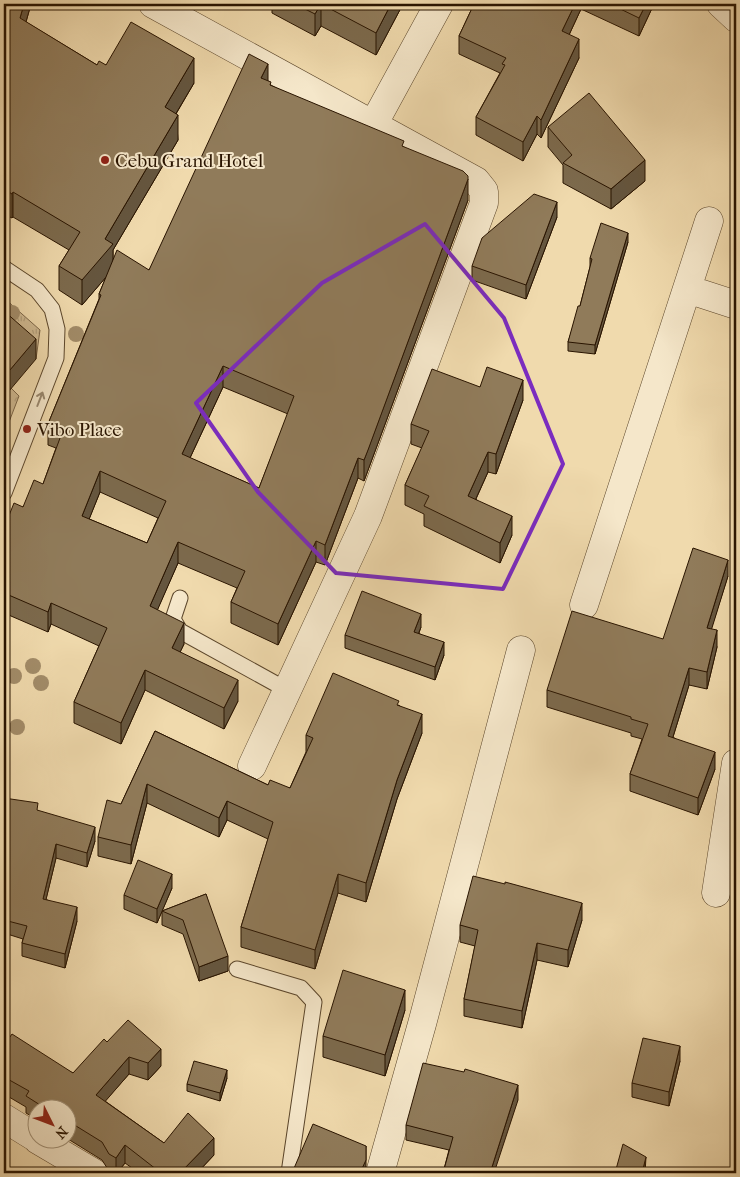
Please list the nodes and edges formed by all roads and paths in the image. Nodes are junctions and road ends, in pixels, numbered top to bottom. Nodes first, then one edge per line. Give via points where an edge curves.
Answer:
1 (153, 4) edge
2 (439, 4) edge
3 (721, 4) edge
4 (736, 18) edge
5 (374, 126) junction
6 (709, 221) dead end
7 (4, 268) edge
8 (687, 289) junction
9 (736, 304) edge
10 (4, 494) edge
11 (180, 598) dead end
12 (584, 605) dead end
13 (521, 650) dead end
14 (287, 690) junction
15 (736, 764) edge
16 (252, 766) dead end
17 (716, 893) dead end
18 (237, 968) dead end
19 (4, 1118) edge
20 (28, 1133) edge
21 (56, 1150) edge
22 (94, 1173) edge
23 (289, 1173) edge
24 (380, 1173) edge

1 - 5 street
2 - 5 street
3 - 4 street
5 - 14 street via 476,180 484,190 484,203 368,516
6 - 8 street
10 -> 7 lane via 56,358 57,329 52,309 37,290
8 - 9 street
8 - 12 street
11 - 14 lane via 173,619 180,631
13 - 24 street
14 - 16 street
15 - 17 street
18 - 23 lane via 301,988 314,1002
19 - 20 street
21 - 22 street

